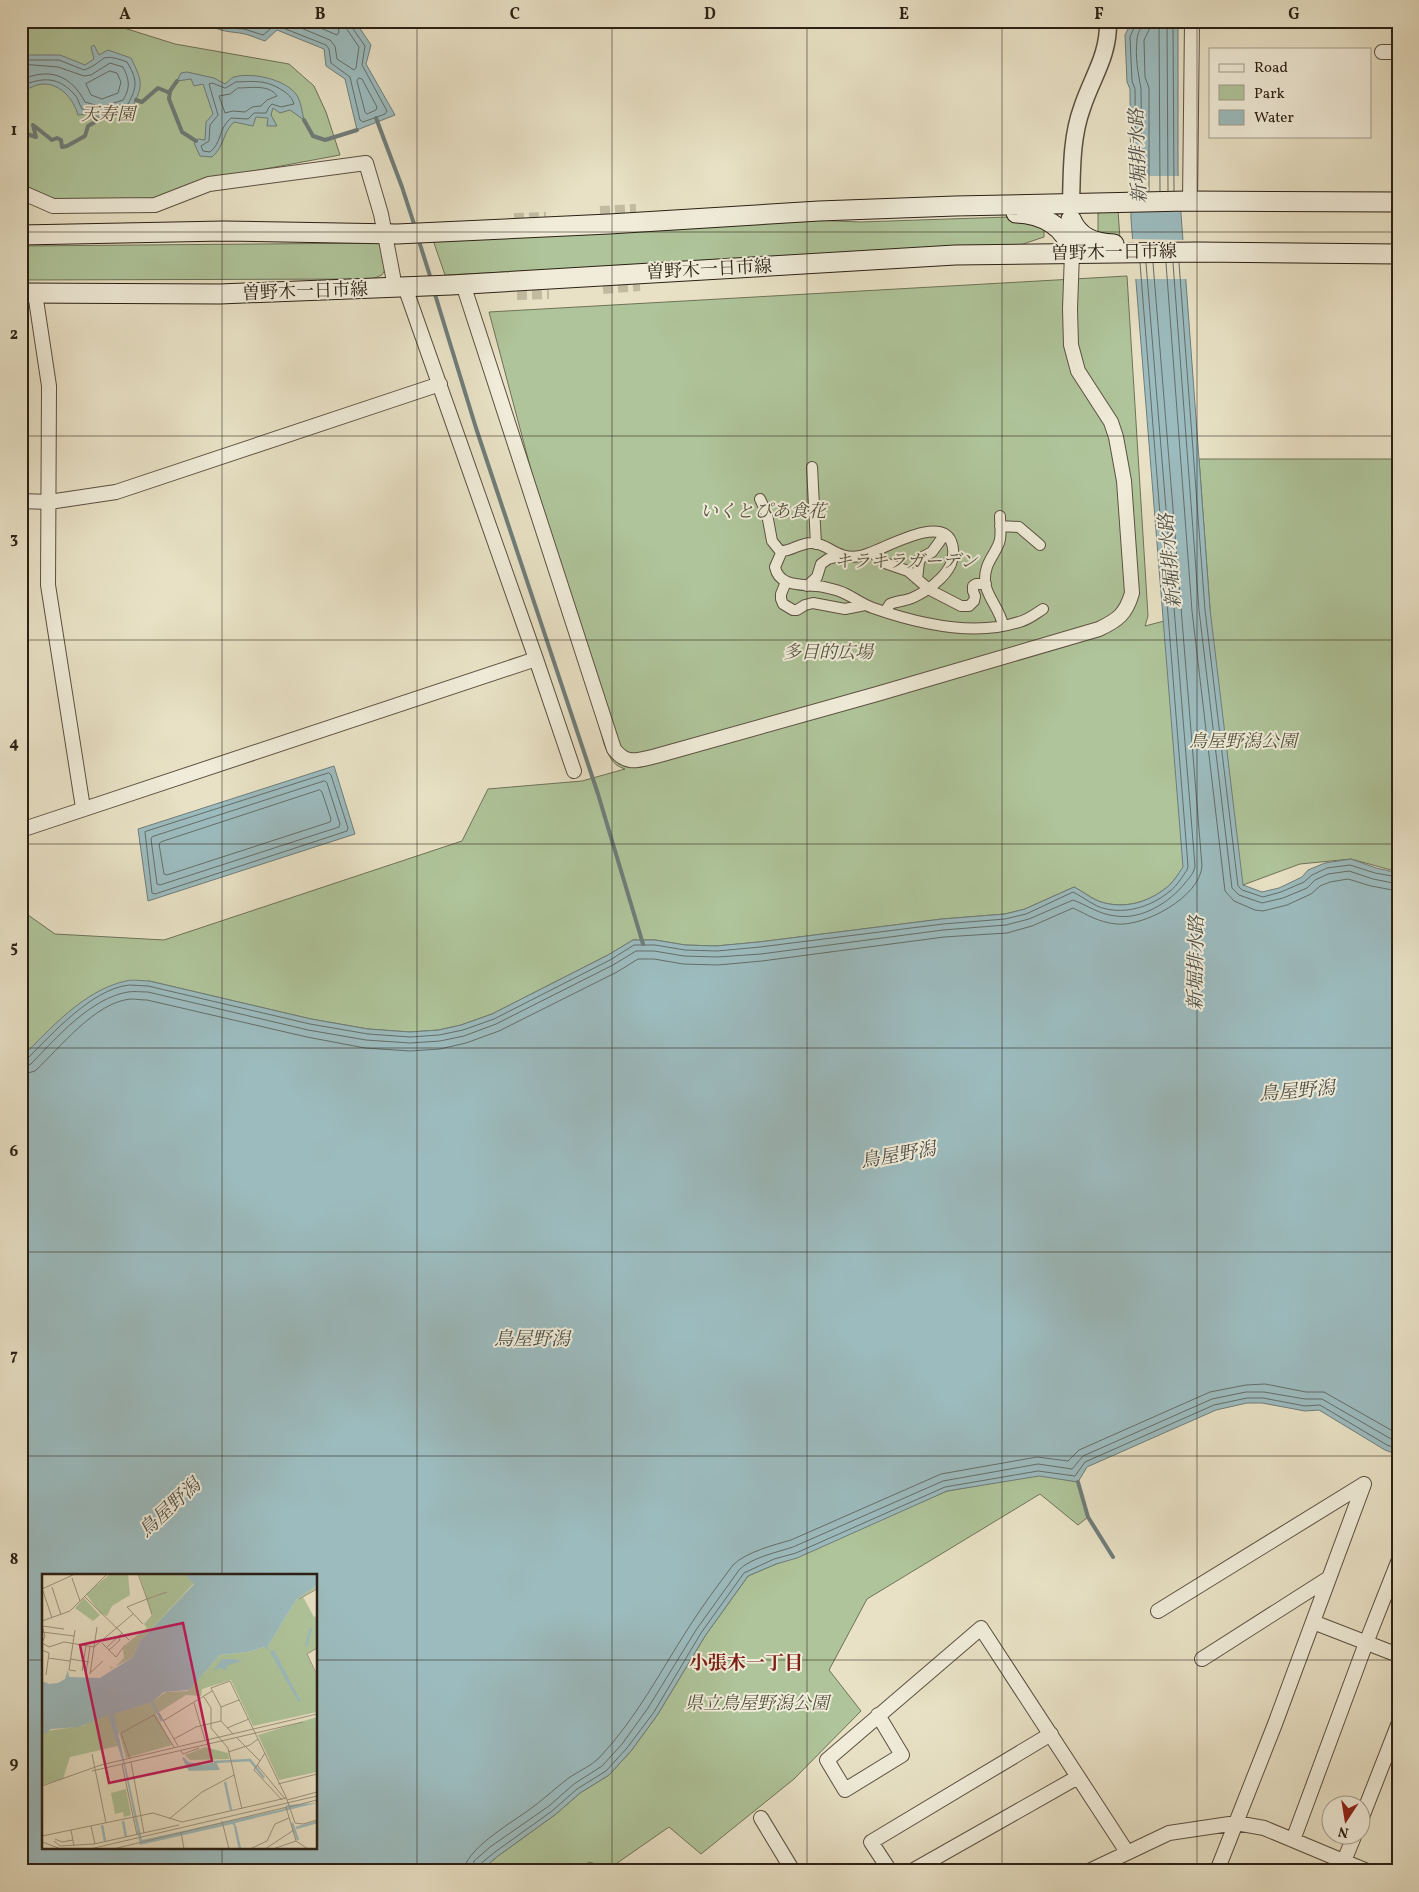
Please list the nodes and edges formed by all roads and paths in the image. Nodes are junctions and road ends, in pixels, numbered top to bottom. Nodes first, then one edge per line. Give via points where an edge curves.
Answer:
1 (1108, 21) edge
2 (1192, 21) edge
3 (1382, 52) dead end
4 (1398, 52) edge
5 (21, 192) edge
6 (1188, 201) junction
7 (1398, 202) edge
8 (955, 206) junction
9 (1070, 226) junction
10 (391, 234) junction
11 (21, 235) edge
12 (1128, 248) junction
13 (1398, 254) edge
14 (457, 285) junction
15 (405, 287) junction
16 (28, 293) edge
17 (440, 384) junction
18 (812, 467) dead end
19 (760, 499) dead end
20 (21, 501) edge
21 (49, 502) junction
22 (945, 534) junction
23 (816, 544) junction
24 (1040, 545) dead end
25 (782, 551) junction
26 (874, 552) junction
27 (838, 554) junction
28 (917, 578) junction
29 (786, 582) junction
30 (986, 584) junction
31 (808, 586) junction
32 (928, 589) junction
33 (865, 605) junction
34 (1043, 609) dead end
35 (885, 612) junction
36 (1003, 625) junction
37 (536, 659) junction
38 (574, 771) dead end
39 (83, 808) junction
40 (21, 830) edge
41 (1398, 1562) edge
42 (1329, 1578) junction
43 (1158, 1611) dead end
44 (1313, 1622) junction
45 (1366, 1643) junction
46 (1398, 1655) edge
47 (1202, 1658) dead end
48 (878, 1715) junction
49 (1398, 1725) edge
50 (1051, 1734) junction
51 (1078, 1777) junction
52 (1371, 1794) edge
53 (760, 1818) dead end
54 (1236, 1823) junction
55 (1293, 1840) junction
56 (1351, 1844) edge
57 (1127, 1852) junction
58 (1344, 1861) junction
59 (793, 1871) edge
60 (890, 1871) edge
61 (912, 1871) edge
62 (1089, 1871) edge
63 (1217, 1871) edge
64 (1367, 1871) edge

1 - 9 street via 1107,45 1079,120 1073,155
2 - 6 street
3 - 4 street
5 - 10 street via 53,206 155,205 209,184 366,162
6 - 7 main road, 曽野木一日市線
6 - 9 main road, 曽野木一日市線 via 1114,202
8 - 9 main road, 曽野木一日市線
8 - 9 main road via 980,212 1037,215
8 - 10 main road, 曽野木一日市線
9 - 12 main road, 曽野木一日市線
9 - 12 main road via 1090,240
9 - 14 main road, 曽野木一日市線 via 1012,254
9 - 14 street via 1071,345 1078,371 1111,422 1120,454 1132,593 1124,612 1114,622 1099,629 632,761 621,758 614,749
10 - 11 main road, 曽野木一日市線
10 - 15 street
12 - 13 main road, 曽野木一日市線 via 1184,252
14 - 15 main road, 曽野木一日市線
15 - 16 main road, 曽野木一日市線 via 220,294
15 - 17 street
16 - 21 street via 48,386
17 - 21 street via 116,492
17 - 37 street
18 - 23 street
19 - 25 street via 768,514 772,541
20 - 21 street
21 - 39 street via 48,585
22 - 26 street via 934,531 918,533
22 - 28 street via 932,552 921,558
22 - 32 street via 954,553 951,565
23 - 25 street via 804,543
23 - 27 street
24 - 30 street via 1019,527 1000,521 1000,542 987,566
25 - 29 street via 775,567
26 - 27 street via 858,556
26 - 28 street via 885,563 904,569
27 - 31 street via 821,564 817,577
28 - 32 street
29 - 31 street
29 - 33 street via 781,600 792,610 813,603 845,609
30 - 32 street via 973,586 975,599 966,607
30 - 36 street
31 - 33 street via 838,591
32 - 35 street via 890,604
33 - 35 street
34 - 36 street via 1020,622
35 - 36 street via 959,629
37 - 38 street
37 - 39 street
39 - 40 street
41 - 45 street
42 - 43 street via 1364,1484
42 - 44 street
42 - 47 street
44 - 45 street
44 - 54 street
45 - 46 street
45 - 55 street
48 - 48 street via 827,1760 845,1790 902,1755
48 - 50 street via 981,1628
49 - 52 street
50 - 51 street
50 - 60 street via 871,1842
51 - 57 street
51 - 61 street
53 - 59 street
54 - 55 street via 1264,1828
54 - 57 street via 1169,1833
54 - 63 street
55 - 58 street
56 - 58 street
57 - 62 street
58 - 64 street

